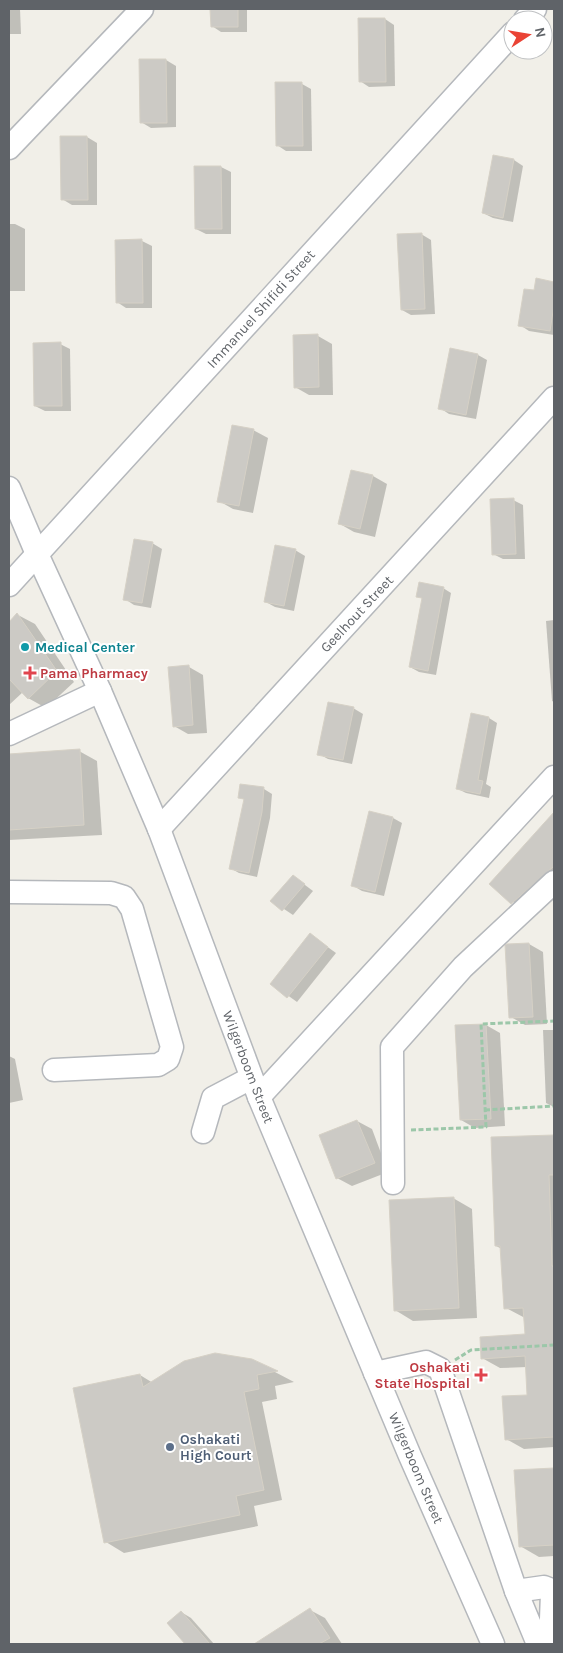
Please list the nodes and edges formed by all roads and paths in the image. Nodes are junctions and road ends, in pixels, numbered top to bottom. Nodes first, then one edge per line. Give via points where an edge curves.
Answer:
1 (142, 9) edge
2 (503, 44) edge
3 (9, 148) edge
4 (554, 398) edge
5 (9, 488) edge
6 (37, 554) junction
7 (9, 584) edge
8 (100, 691) junction
9 (9, 734) edge
10 (554, 777) edge
11 (159, 829) junction
12 (554, 882) edge
13 (9, 892) edge
14 (554, 1021) edge
15 (54, 1070) dead end
16 (255, 1088) junction
17 (554, 1106) edge
18 (485, 1110) junction
19 (407, 1130) dead end
20 (203, 1132) dead end
21 (393, 1183) dead end
22 (554, 1345) edge
23 (440, 1370) junction
24 (375, 1373) junction
25 (516, 1591) junction
26 (492, 1644) edge
27 (538, 1644) edge
28 (550, 1644) edge

1 - 3 street
2 - 6 street, Immanuel Shifidi Street
4 - 11 street, Geelhout Street
5 - 6 street, Wilgerboom Street
6 - 7 street, Immanuel Shifidi Street
6 - 8 street, Wilgerboom Street
8 - 9 street
8 - 11 street, Wilgerboom Street
10 - 16 street
11 - 16 street, Wilgerboom Street
12 - 21 street via 463,967 392,1047
13 - 15 street via 111,893 124,897 132,909 172,1047 168,1059 158,1065
14 - 18 path via 481,1024
16 - 20 street via 212,1098
16 - 24 street, Wilgerboom Street
17 - 18 path
18 - 19 path via 486,1127
22 - 23 path via 470,1350
23 - 24 street via 426,1362
23 - 25 street
24 - 26 street, Wilgerboom Street
25 - 27 street
25 - 28 street via 549,1589 552,1594

